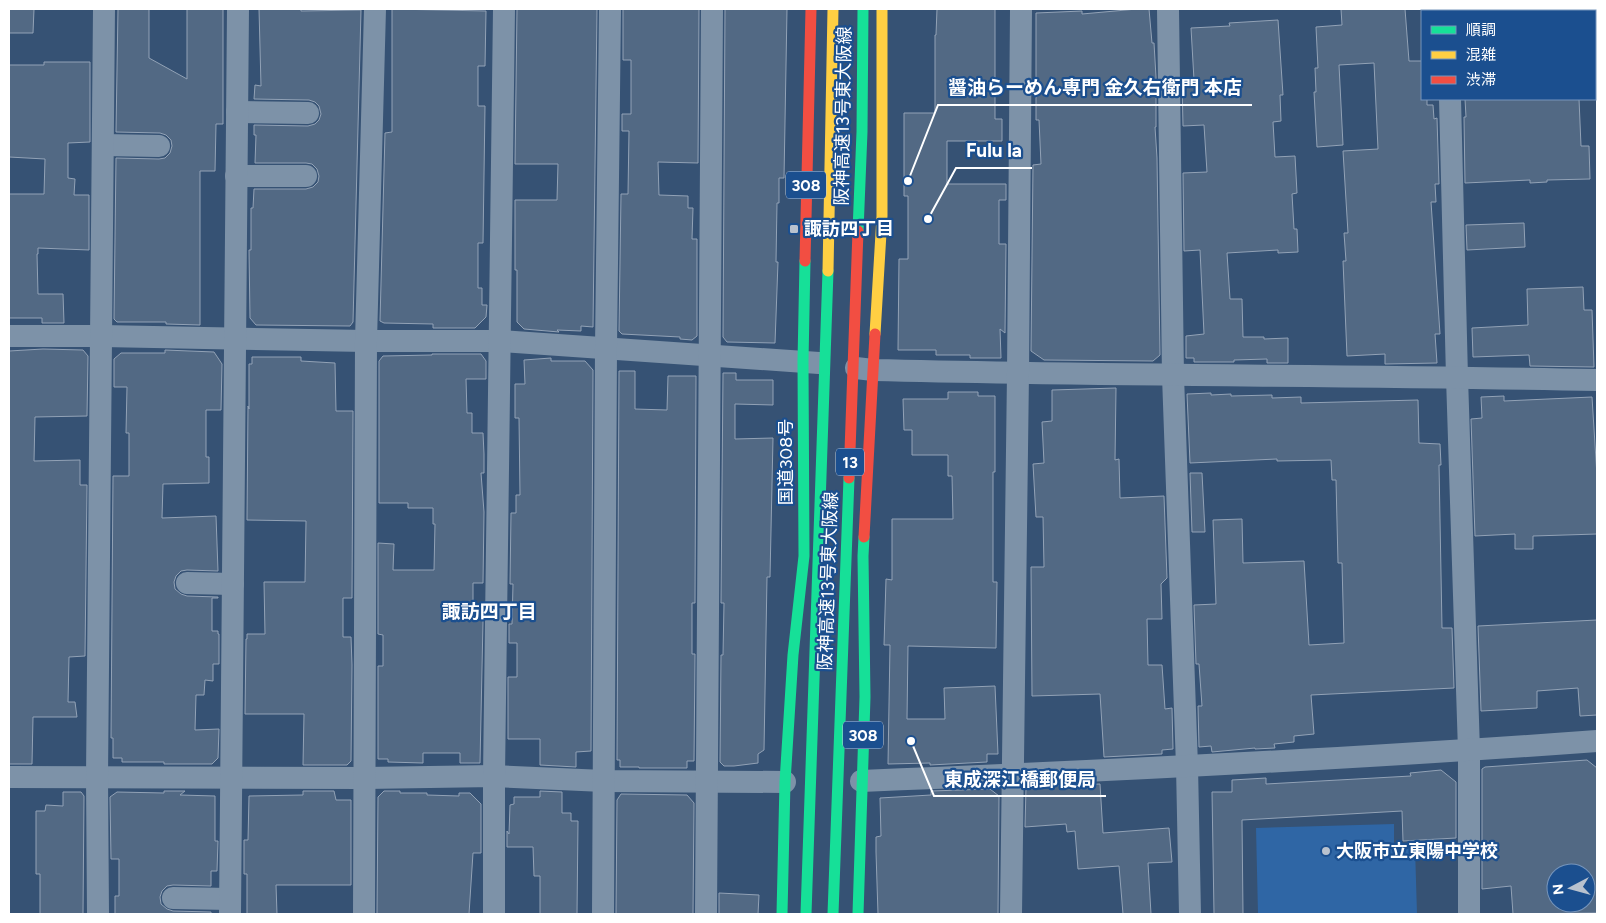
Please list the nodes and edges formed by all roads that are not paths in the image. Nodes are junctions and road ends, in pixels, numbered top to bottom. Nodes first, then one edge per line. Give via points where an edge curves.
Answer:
1 (104, 9) edge
2 (238, 9) edge
3 (375, 9) edge
4 (504, 9) edge
5 (610, 9) edge
6 (712, 9) edge
7 (811, 9) edge
8 (832, 9) edge
9 (863, 9) edge
10 (873, 9) edge
11 (882, 9) edge
12 (1021, 9) edge
13 (1168, 9) edge
14 (1450, 100) edge
15 (237, 112) junction
16 (308, 113) dead end
17 (102, 145) junction
18 (159, 146) dead end
19 (236, 176) junction
20 (306, 176) dead end
21 (856, 290) junction
22 (9, 336) edge
23 (102, 336) junction
24 (236, 338) junction
25 (366, 341) junction
26 (500, 341) junction
27 (606, 348) junction
28 (710, 355) junction
29 (803, 361) junction
30 (873, 370) junction
31 (1018, 373) junction
32 (1173, 376) junction
33 (1457, 377) junction
34 (1597, 380) edge
35 (187, 582) dead end
36 (233, 584) junction
37 (1597, 741) edge
38 (1469, 751) junction
39 (1187, 766) junction
40 (1012, 774) junction
41 (494, 776) junction
42 (9, 777) edge
43 (97, 778) junction
44 (232, 778) junction
45 (365, 778) junction
46 (604, 781) junction
47 (861, 781) junction
48 (708, 782) junction
49 (786, 782) junction
50 (173, 898) dead end
51 (230, 907) edge
52 (98, 914) edge
53 (364, 914) edge
54 (494, 914) edge
55 (603, 914) edge
56 (706, 914) edge
57 (782, 914) edge
58 (806, 914) edge
59 (833, 914) edge
60 (858, 914) edge
61 (1011, 914) edge
62 (1190, 914) edge
63 (1469, 914) edge

1 - 17 street
2 - 15 street
3 - 25 street
4 - 26 street
5 - 27 street
6 - 28 street
7 - 29 highway, 国道308号 / 308
8 - 58 highway, 阪神高速13号東大阪線 / 13, bridge via 828,300
9 - 21 highway, 阪神高速13号東大阪線 / 13, bridge
10 - 21 highway, bridge via 867,202
11 - 30 highway, 308 via 882,216
12 - 31 street
13 - 32 street
14 - 33 street
15 - 16 street
15 - 19 street
17 - 18 street
17 - 23 street
19 - 20 street
19 - 24 street
21 - 59 highway, 阪神高速13号東大阪線 / 13, bridge
22 - 23 street
23 - 24 street
23 - 43 street
24 - 25 street
24 - 36 street
25 - 26 street
25 - 45 street
26 - 27 street
26 - 41 street
27 - 28 street
27 - 46 street
28 - 29 street
28 - 48 street
29 - 30 street
29 - 49 highway, 国道308号 / 308 via 804,556 793,655
30 - 31 street
30 - 47 highway, 308 via 862,556 865,697
31 - 32 street
31 - 40 street
32 - 33 street
32 - 39 street
33 - 34 street
33 - 38 street
35 - 36 street
36 - 44 street
37 - 38 street
38 - 39 street
38 - 63 street
39 - 40 street
39 - 62 street
40 - 47 street
40 - 61 street
41 - 45 street
41 - 46 street
41 - 54 street
42 - 43 street
43 - 44 street
43 - 52 street
44 - 45 street
44 - 51 street
45 - 53 street
46 - 48 street
46 - 55 street
47 - 60 highway, 308
48 - 49 street
48 - 56 street
49 - 57 highway, 国道308号 / 308
50 - 51 street

